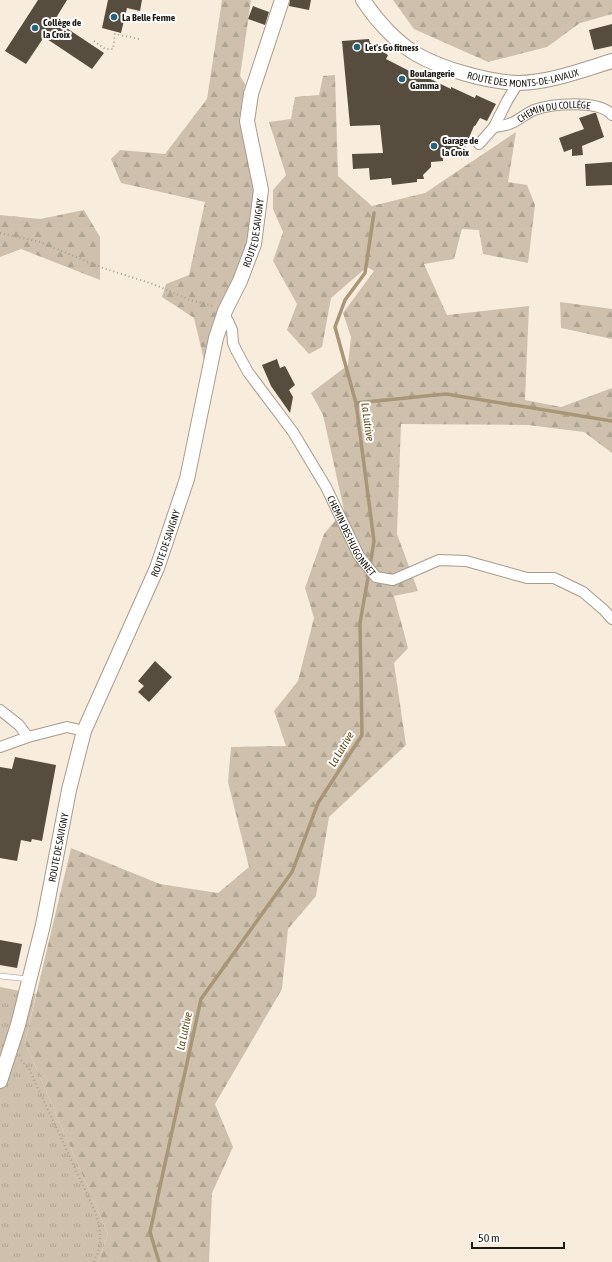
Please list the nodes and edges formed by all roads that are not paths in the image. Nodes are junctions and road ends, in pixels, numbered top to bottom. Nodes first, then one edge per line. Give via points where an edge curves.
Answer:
1 (282, 0) edge
2 (363, 0) edge
3 (612, 61) edge
4 (518, 83) junction
5 (612, 115) edge
6 (494, 127) junction
7 (479, 144) dead end
8 (225, 313) junction
9 (612, 619) edge
10 (0, 710) edge
11 (84, 731) junction
12 (28, 737) junction
13 (0, 747) edge
14 (0, 976) edge
15 (29, 979) junction
16 (0, 1081) edge

1 - 8 street, ROUTE DE SAVIGNY via 251,94 247,121 261,190 254,244
2 - 4 street, ROUTE DES MONTS-DE-LAVAUX via 396,38 416,54 447,68 477,77
3 - 4 street, ROUTE DES MONTS-DE-LAVAUX via 565,75
4 - 6 street
5 - 6 street, CHEMIN DU COLLÈGE via 609,111 595,106 554,106 534,110 509,124
6 - 7 street
8 - 9 street, CHEMIN DES HUGONNET via 232,330 233,343 248,372 293,432 322,482 359,556 376,577 393,580 439,560 466,561 527,578 554,578 583,592
8 - 11 street, ROUTE DE SAVIGNY via 216,338 187,479 157,568
10 - 12 street via 19,725
11 - 12 street via 67,728
11 - 15 street, ROUTE DE SAVIGNY
12 - 13 street
14 - 15 lane
15 - 16 street, ROUTE DE SAVIGNY via 18,1026

